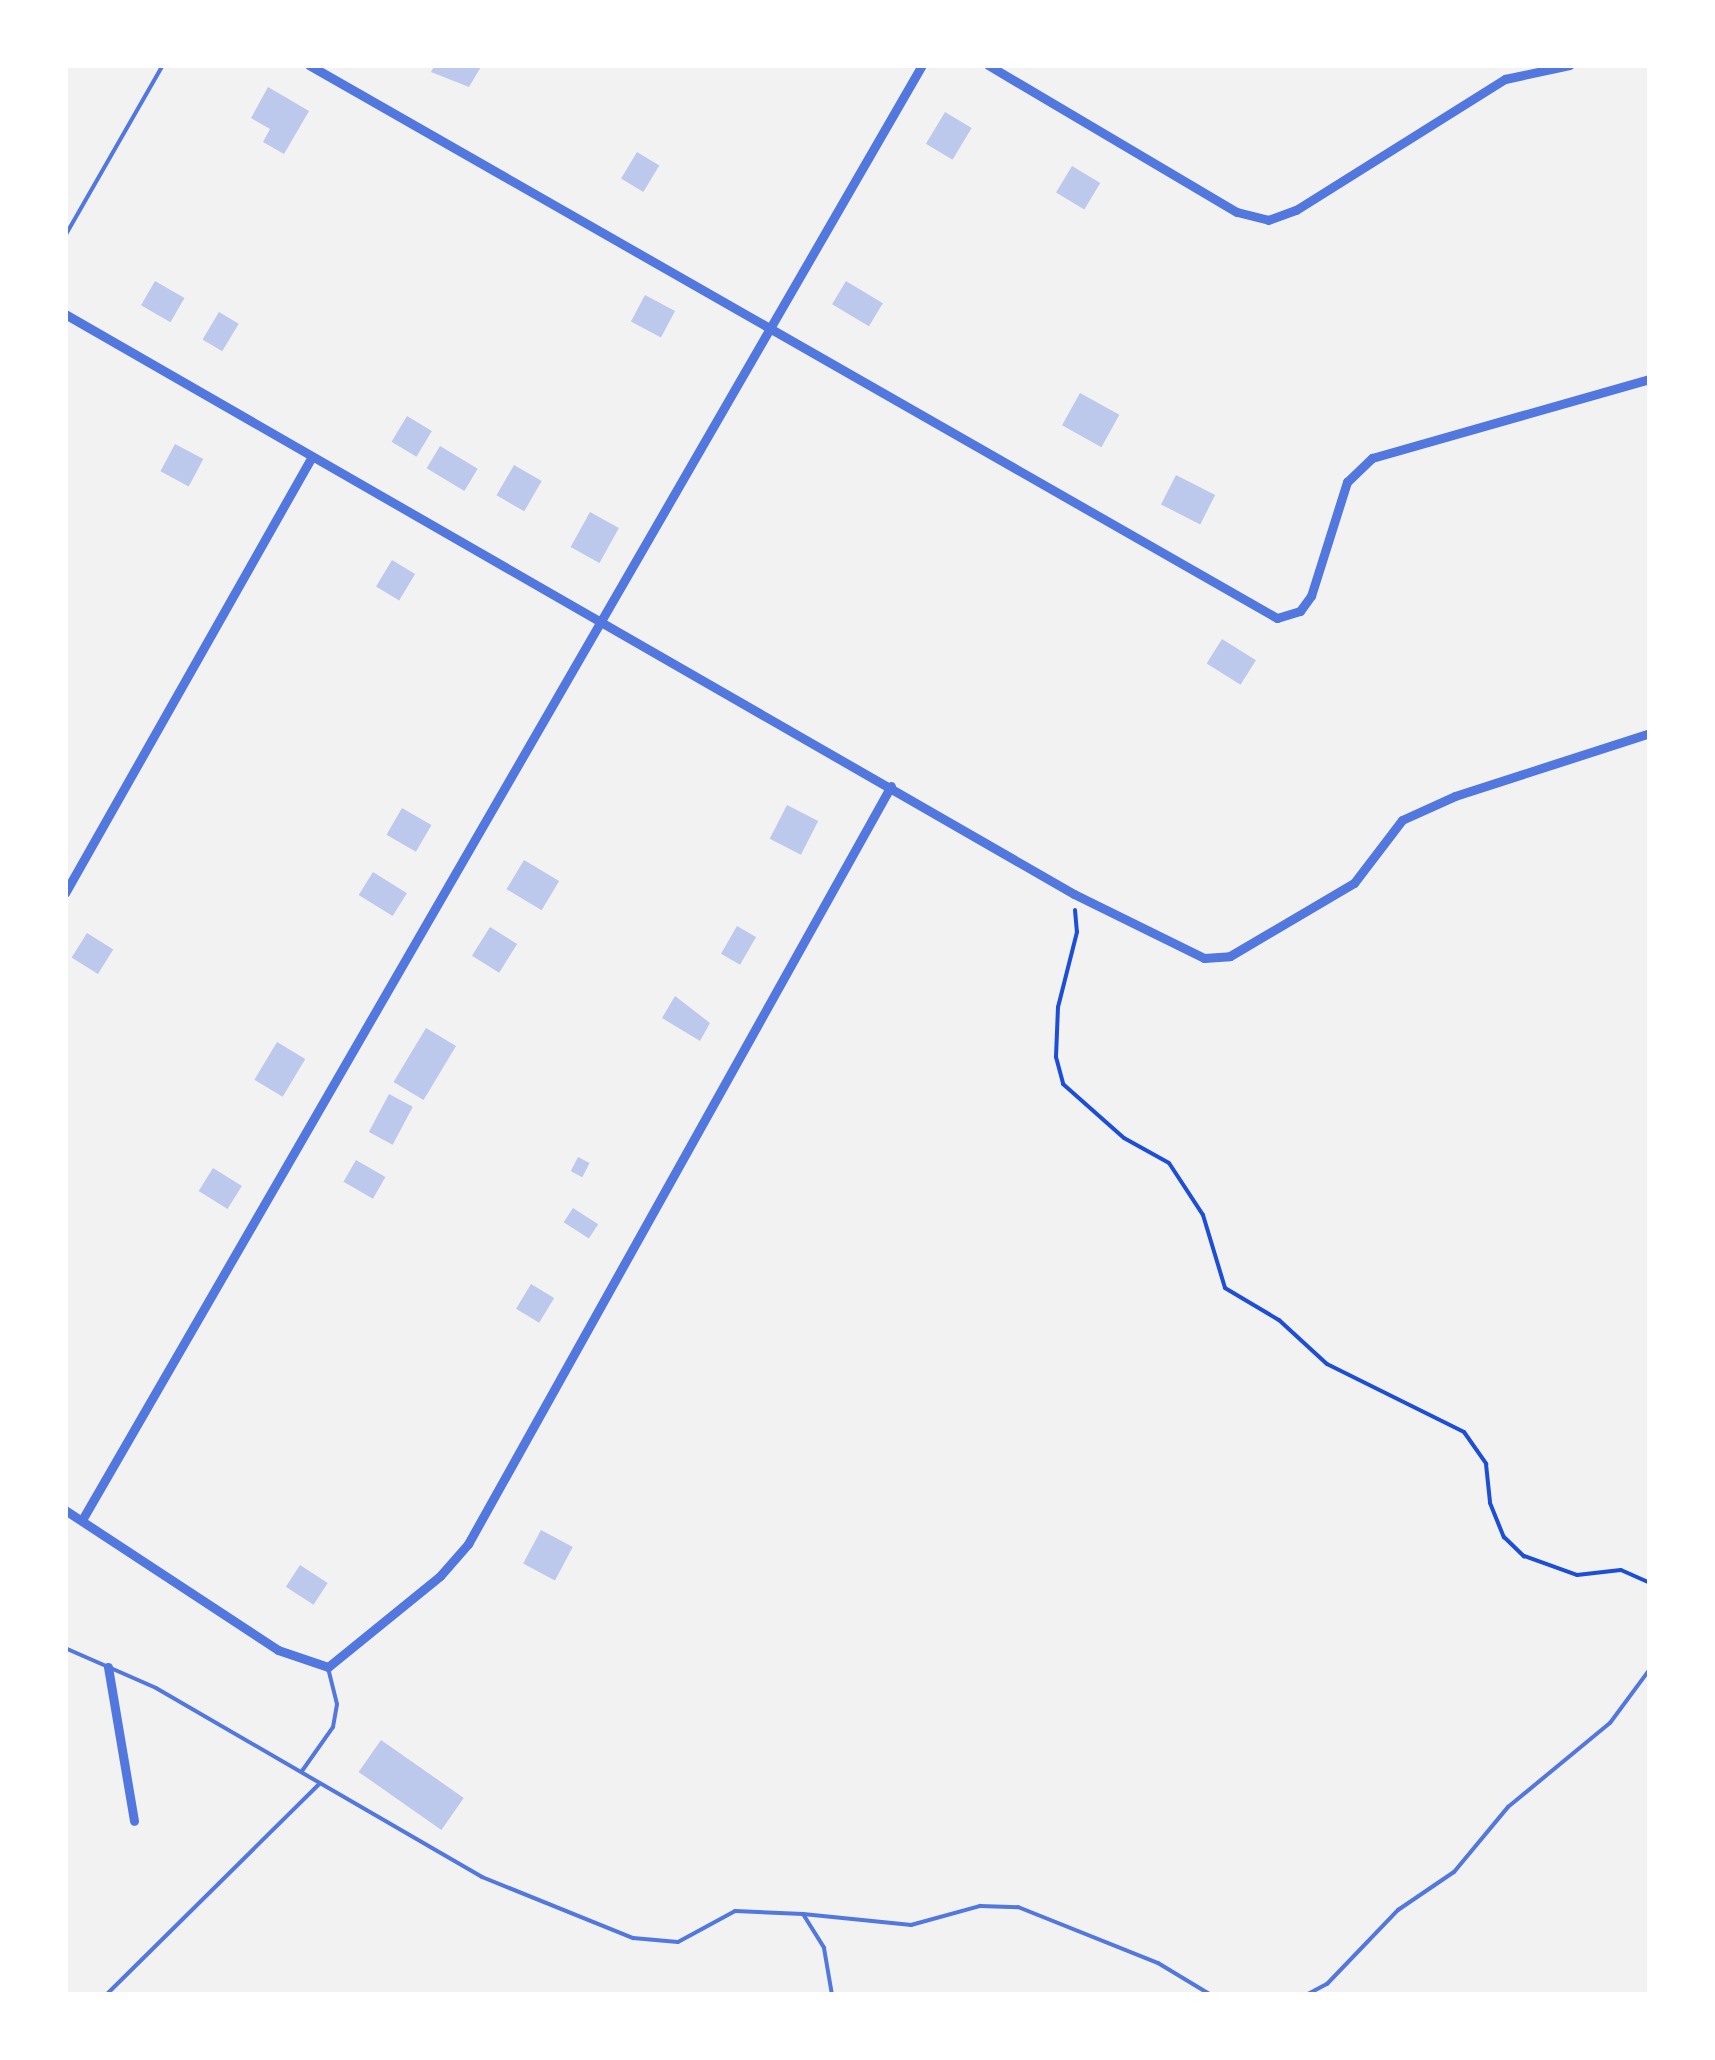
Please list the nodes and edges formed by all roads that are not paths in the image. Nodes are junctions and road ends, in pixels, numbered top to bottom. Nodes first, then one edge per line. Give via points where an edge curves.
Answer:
1 (163, 65) edge
2 (308, 65) edge
3 (922, 65) edge
4 (988, 65) edge
5 (1570, 65) edge
6 (65, 236) edge
7 (65, 314) edge
8 (770, 328) junction
9 (1650, 379) edge
10 (311, 459) junction
11 (601, 620) junction
12 (1650, 733) edge
13 (892, 786) junction
14 (65, 894) edge
15 (65, 1510) edge
16 (82, 1520) junction
17 (65, 1648) edge
18 (108, 1666) junction
19 (328, 1667) junction
20 (1650, 1669) edge
21 (302, 1771) junction
22 (319, 1784) junction
23 (134, 1821) dead end
24 (803, 1914) junction
25 (106, 1995) edge
26 (832, 1995) edge
27 (1210, 1995) edge
28 (1306, 1995) edge

1 - 6 lane
2 - 8 street
3 - 8 street
4 - 5 street via 1237,212 1268,220 1296,210 1506,79
7 - 10 street
8 - 9 street via 1277,618 1300,611 1311,596 1347,482 1372,458
8 - 11 street
10 - 11 street
10 - 14 street
11 - 13 street
11 - 16 street
12 - 13 street via 1455,796 1402,820 1354,883 1230,956 1204,958 1074,894
13 - 19 street via 468,1544 440,1576
15 - 16 street
16 - 19 street via 278,1650
17 - 18 lane
18 - 21 lane
18 - 23 street
19 - 21 lane via 333,1727
20 - 28 lane via 1610,1724 1544,1774 1454,1872 1398,1910 1327,1984
21 - 22 lane
22 - 24 lane via 482,1877 632,1938 678,1942 735,1911
22 - 25 lane
24 - 26 lane via 824,1948
24 - 27 lane via 911,1925 980,1906 1018,1907 1158,1962

